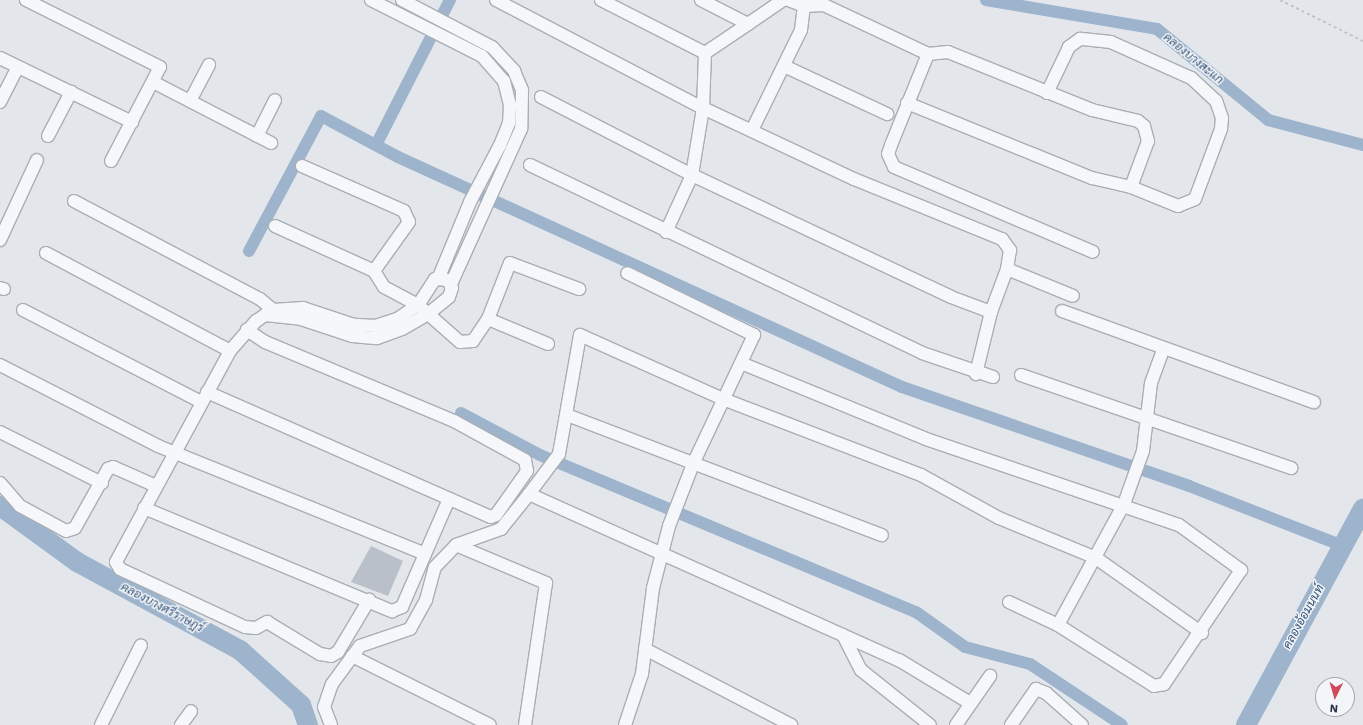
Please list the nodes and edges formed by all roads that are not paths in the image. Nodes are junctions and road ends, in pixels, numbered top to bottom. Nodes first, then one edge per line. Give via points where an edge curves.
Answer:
1 (26, 0) edge
2 (371, 0) edge
3 (402, 0) edge
4 (496, 0) edge
5 (601, 0) edge
6 (701, 0) edge
7 (783, 0) edge
8 (788, 0) edge
9 (804, 6) junction
10 (748, 24) junction
11 (705, 53) junction
12 (928, 54) junction
13 (0, 58) edge
14 (209, 65) dead end
15 (784, 66) junction
16 (18, 67) junction
17 (153, 82) junction
18 (71, 92) junction
19 (1047, 93) junction
20 (541, 97) dead end
21 (275, 100) dead end
22 (190, 101) junction
23 (0, 102) edge
24 (907, 103) junction
25 (703, 108) junction
26 (887, 114) dead end
27 (132, 122) junction
28 (752, 130) junction
29 (48, 136) dead end
30 (257, 136) junction
31 (271, 143) dead end
32 (500, 145) junction
33 (512, 152) junction
34 (37, 160) dead end
35 (111, 161) dead end
36 (530, 165) dead end
37 (302, 166) dead end
38 (692, 175) junction
39 (1131, 187) junction
40 (74, 201) dead end
41 (275, 226) dead end
42 (666, 232) junction
43 (0, 240) edge
44 (1093, 252) dead end
45 (46, 253) dead end
46 (1007, 269) junction
47 (374, 271) junction
48 (627, 273) dead end
49 (439, 277) junction
50 (451, 284) junction
51 (579, 289) dead end
52 (428, 290) junction
53 (1073, 296) dead end
54 (441, 301) junction
55 (418, 305) junction
56 (23, 310) dead end
57 (1062, 311) dead end
58 (991, 312) junction
59 (273, 314) junction
60 (428, 314) junction
61 (488, 319) junction
62 (247, 330) junction
63 (548, 344) dead end
64 (1164, 348) junction
65 (230, 351) junction
66 (741, 362) junction
67 (0, 365) edge
68 (976, 374) junction
69 (1021, 376) dead end
70 (992, 377) dead end
71 (204, 397) junction
72 (723, 399) junction
73 (1314, 402) dead end
74 (567, 415) junction
75 (1148, 418) junction
76 (0, 432) edge
77 (175, 451) junction
78 (693, 464) junction
79 (1290, 468) dead end
80 (0, 483) edge
81 (102, 483) junction
82 (156, 486) junction
83 (529, 494) junction
84 (450, 499) junction
85 (1124, 504) junction
86 (144, 508) junction
87 (882, 535) dead end
88 (456, 545) junction
89 (662, 553) junction
90 (425, 554) junction
91 (1096, 558) junction
92 (369, 600) junction
93 (1009, 602) dead end
94 (1058, 625) junction
95 (1202, 633) junction
96 (843, 635) junction
97 (141, 645) dead end
98 (645, 649) junction
99 (352, 656) junction
100 (990, 676) dead end
101 (970, 703) junction
102 (191, 711) dead end
103 (101, 725) edge
104 (182, 725) edge
105 (332, 725) edge
106 (490, 725) edge
107 (525, 725) edge
108 (624, 725) edge
109 (791, 725) edge
110 (930, 725) edge
111 (956, 725) edge
112 (1011, 725) edge
113 (1082, 725) edge

1 - 17 street via 158,66
2 - 32 street via 482,56 504,81 510,105 509,123
3 - 33 street via 492,47 514,71 522,90 523,112
4 - 25 street
5 - 11 street
6 - 10 street
7 - 10 street
8 - 9 street
9 - 12 street via 824,5
9 - 15 street via 801,30
10 - 11 street
11 - 25 street
12 - 19 street via 948,52
12 - 24 street
13 - 16 street
14 - 22 street
15 - 26 street
15 - 28 street
16 - 18 street
16 - 23 street
17 - 22 street
17 - 27 street
18 - 27 street
18 - 29 street
19 - 39 street via 1144,126 1148,141
19 - 39 street via 1073,41 1088,38 1111,42 1178,70 1216,101 1221,129 1191,202 1178,206
20 - 38 street
21 - 30 street
22 - 30 street
24 - 39 street via 1092,178
24 - 44 street via 888,154 894,167
25 - 28 street
25 - 38 street
27 - 35 street
28 - 46 street via 854,180 1002,239 1010,250
30 - 31 street
32 - 33 street
32 - 49 street via 470,202
33 - 50 street via 483,209
34 - 43 street
36 - 42 street
37 - 47 street via 400,208 408,216 403,233
38 - 42 street
38 - 58 street via 951,297
40 - 59 street via 260,299
41 - 47 street
42 - 68 street via 922,353
45 - 65 street
46 - 53 street
46 - 58 street
47 - 55 street via 384,287
48 - 66 street via 754,336
49 - 50 street
49 - 52 street via 431,282
50 - 54 street via 449,297
51 - 61 street via 510,263
52 - 54 street via 432,298
52 - 55 street
54 - 60 street
55 - 59 street via 397,319 376,326 354,325 302,308
55 - 60 street
56 - 71 street
57 - 64 street
58 - 68 street
59 - 60 street via 352,336 377,338 402,330
59 - 62 street
60 - 61 street via 460,342 468,344 473,341
61 - 63 street
62 - 65 street
62 - 84 street via 265,342 454,421 528,465 496,515 485,515
64 - 73 street
64 - 75 street via 1153,371
65 - 71 street
66 - 72 street
66 - 85 street via 926,439
67 - 77 street
68 - 70 street
69 - 75 street
71 - 77 street
71 - 84 street
72 - 74 street via 580,335
72 - 78 street
72 - 91 street via 921,475 999,518
74 - 78 street
74 - 83 street via 559,454
75 - 79 street
75 - 85 street via 1143,451
76 - 81 street
77 - 82 street
77 - 90 street
78 - 87 street
78 - 89 street via 669,526
80 - 81 street via 20,506 66,531 75,528
81 - 82 street via 113,467
82 - 86 street
83 - 88 street via 501,529
83 - 89 street
84 - 90 street
85 - 91 street
85 - 95 street via 1179,526 1241,570
86 - 92 street
86 - 92 street via 117,554 120,569 245,627 256,628 267,622 320,654 331,656 338,652
88 - 99 street via 435,567 426,600 410,629 360,646
88 - 107 street via 546,584
89 - 96 street
89 - 98 street via 653,588
90 - 92 street via 398,611
91 - 94 street
91 - 95 street
93 - 94 street
94 - 95 street via 1154,686 1164,684
96 - 101 street via 899,660
96 - 110 street via 861,670
97 - 103 street
98 - 108 street via 642,674
98 - 109 street
99 - 105 street via 332,684 324,707
99 - 106 street
100 - 101 street
101 - 111 street
102 - 104 street
112 - 113 street via 1036,689 1046,692

